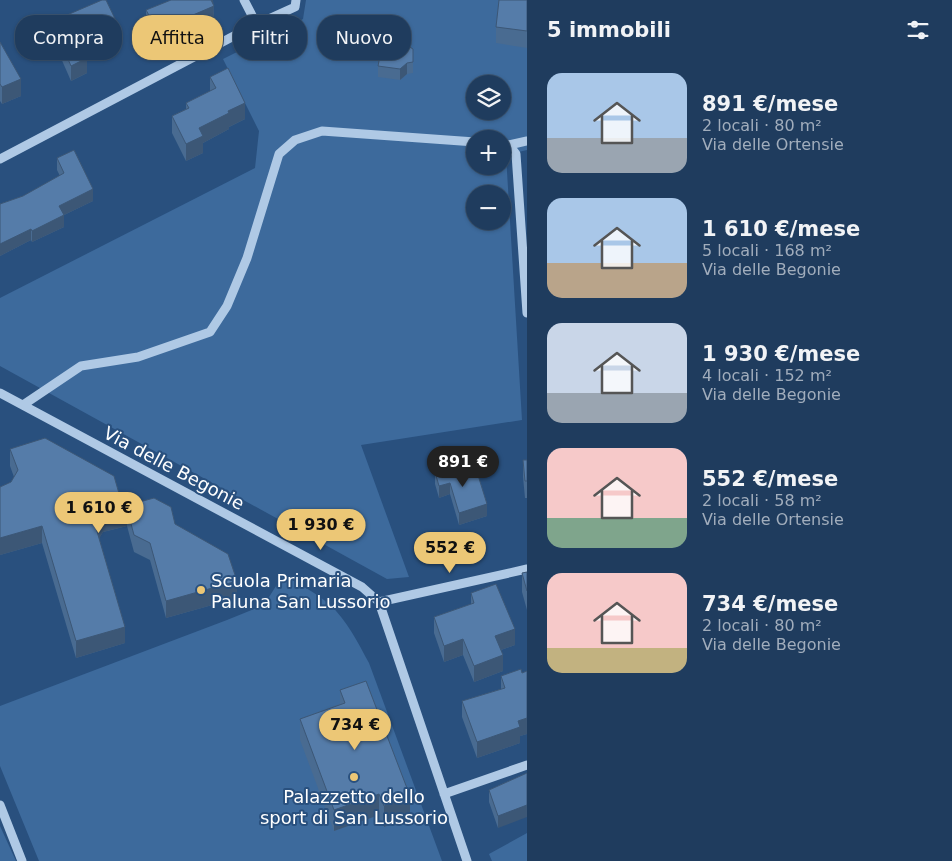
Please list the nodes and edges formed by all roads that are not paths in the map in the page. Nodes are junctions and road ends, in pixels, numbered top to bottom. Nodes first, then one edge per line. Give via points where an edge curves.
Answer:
1 (244, 0) edge
2 (296, 0) edge
3 (249, 15) edge
4 (277, 15) edge
5 (233, 37) edge
6 (466, 141) edge
7 (527, 141) edge
8 (511, 144) edge
9 (511, 150) edge
10 (0, 159) edge
11 (526, 277) edge
12 (527, 314) edge
13 (0, 393) edge
14 (23, 405) junction
15 (527, 569) edge
16 (379, 602) junction
17 (527, 765) edge
18 (444, 794) junction
19 (0, 805) edge
20 (22, 861) edge
21 (467, 861) edge

1 - 3 street
2 - 4 street via 295,7
5 - 10 street
6 - 14 street via 322,131 295,140 279,154 247,258 227,306 210,332 138,357 81,366
7 - 8 street
9 - 11 street via 516,154
11 - 12 street
13 - 14 street, Via delle Begonie
14 - 16 street, Via delle Begonie via 362,587
15 - 16 street
16 - 18 street
17 - 18 street
18 - 21 street
19 - 20 street

